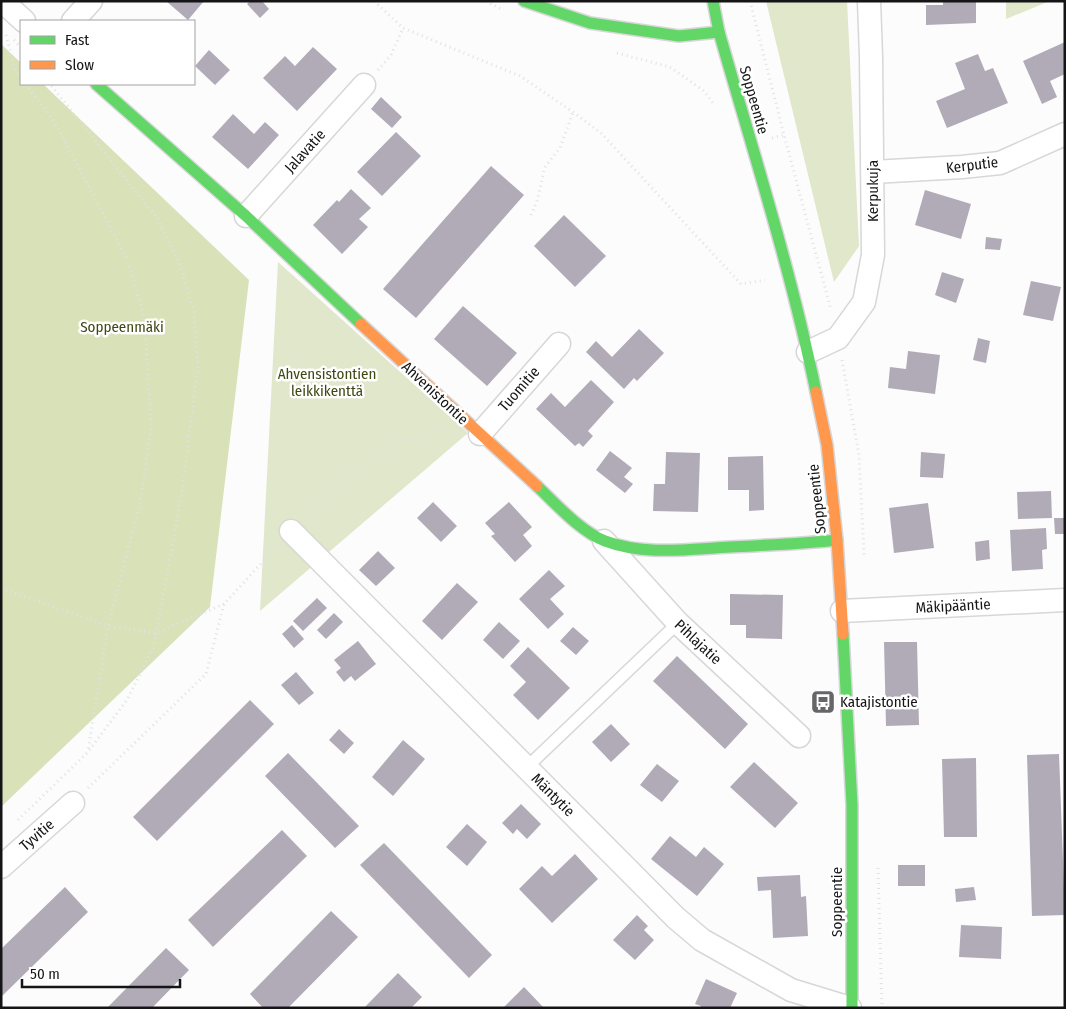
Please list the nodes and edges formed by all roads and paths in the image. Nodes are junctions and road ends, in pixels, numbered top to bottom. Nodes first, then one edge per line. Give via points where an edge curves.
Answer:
1 (91, 1) edge
2 (374, 1) edge
3 (486, 1) edge
4 (524, 1) edge
5 (713, 1) edge
6 (868, 1) edge
7 (505, 12) dead end
8 (9, 15) edge
9 (74, 20) edge
10 (404, 28) junction
11 (719, 32) junction
12 (616, 53) dead end
13 (20, 76) edge
14 (27, 85) edge
15 (51, 85) edge
16 (97, 85) edge
17 (364, 85) joint
18 (715, 106) dead end
19 (574, 112) junction
20 (1065, 134) edge
21 (784, 135) dead end
22 (750, 144) junction
23 (872, 172) junction
24 (531, 215) dead end
25 (246, 216) junction
26 (768, 288) dead end
27 (559, 344) dead end
28 (808, 352) junction
29 (472, 427) junction
30 (291, 531) junction
31 (837, 540) junction
32 (604, 541) junction
33 (1, 588) edge
34 (1065, 600) edge
35 (224, 604) junction
36 (842, 611) junction
37 (678, 623) junction
38 (108, 626) junction
39 (156, 633) junction
40 (799, 736) dead end
41 (88, 752) junction
42 (526, 768) junction
43 (73, 803) joint
44 (15, 823) dead end
45 (1, 867) edge
46 (851, 1008) edge

1 - 9 street
2 - 10 path
3 - 7 path
4 - 11 street via 590,23 679,36
5 - 11 street, Soppeentie
6 - 23 street, Kerpukuja
8 - 13 path via 15,69
10 - 17 path via 391,55
10 - 19 path via 520,76
11 - 22 street, Soppeentie
12 - 18 path via 670,68 704,91
14 - 38 path via 54,122 128,261 145,321 151,428 140,505
15 - 39 path via 157,218 180,264 194,312 198,367 181,498
16 - 25 street, Ahvenistontie
17 - 25 street, Jalavatie
19 - 24 path via 560,148 545,167
19 - 26 path via 601,133 741,284 766,280
20 - 23 street, Kerputie via 1000,163
21 - 22 path
22 - 28 street, Soppeentie
23 - 28 street, Kerpukuja via 873,254 864,302 838,338
25 - 29 street, Ahvenistontie
27 - 29 street, Tuomitie
28 - 31 street, Soppeentie via 826,445
29 - 30 path via 398,441 354,473
29 - 32 street, Ahvenistontie via 584,529
30 - 35 path
30 - 42 street, Mäntytie
31 - 32 street, Ahvenistontie via 676,550 637,550
31 - 36 street, Soppeentie
32 - 37 street, Pihlajatie
33 - 38 path
34 - 36 street, Mäkipääntie
35 - 39 path
35 - 43 path via 206,674
36 - 46 street, Soppeentie via 852,805
37 - 40 street, Pihlajatie
37 - 42 lane
38 - 39 path
38 - 41 path
39 - 41 path via 154,646 127,700
41 - 44 path
42 - 46 street, Mäntytie via 702,940 791,990
43 - 45 street, Tyvitie

